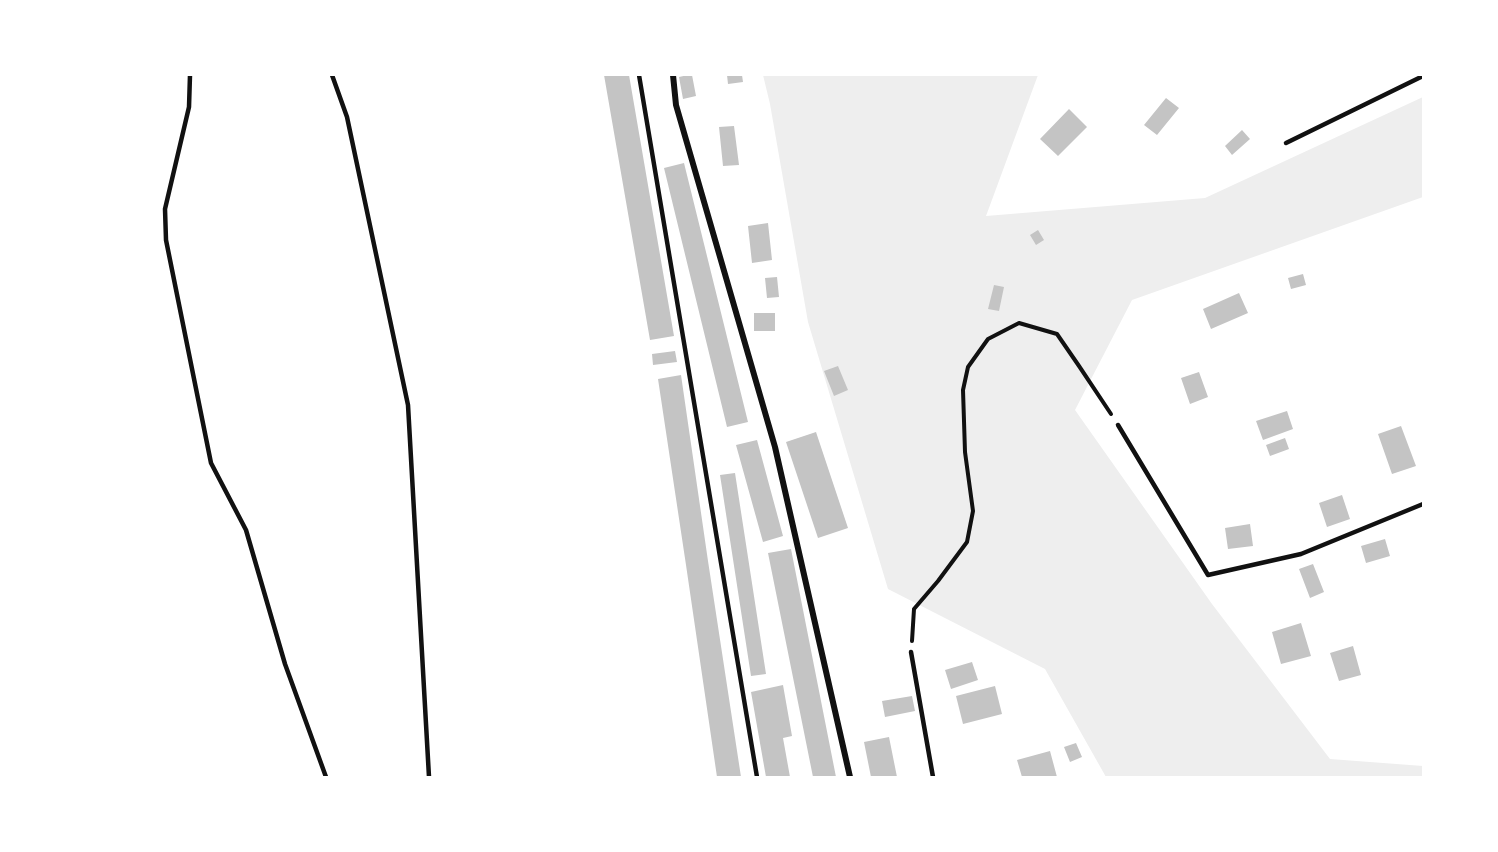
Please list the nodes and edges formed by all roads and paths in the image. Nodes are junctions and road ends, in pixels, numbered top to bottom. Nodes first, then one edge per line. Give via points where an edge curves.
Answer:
1 (189, 75) edge
2 (332, 75) edge
3 (639, 75) edge
4 (673, 75) edge
5 (1423, 76) edge
6 (1286, 143) dead end
7 (1118, 425) joint
8 (1423, 504) edge
9 (911, 652) joint
10 (326, 777) edge
11 (429, 777) edge
12 (757, 777) edge
13 (850, 777) edge
14 (933, 777) edge

1 - 10 lane via 189,107 165,209 166,240 211,463 246,530 285,664
2 - 11 lane via 347,117 408,405
3 - 12 lane
4 - 13 street via 676,105 776,447
5 - 6 lane
7 - 8 lane via 1208,575 1301,554
7 - 9 path via 1057,334 1019,323 988,339 968,367 963,390 964,452 973,511 967,542 914,609
9 - 14 lane

